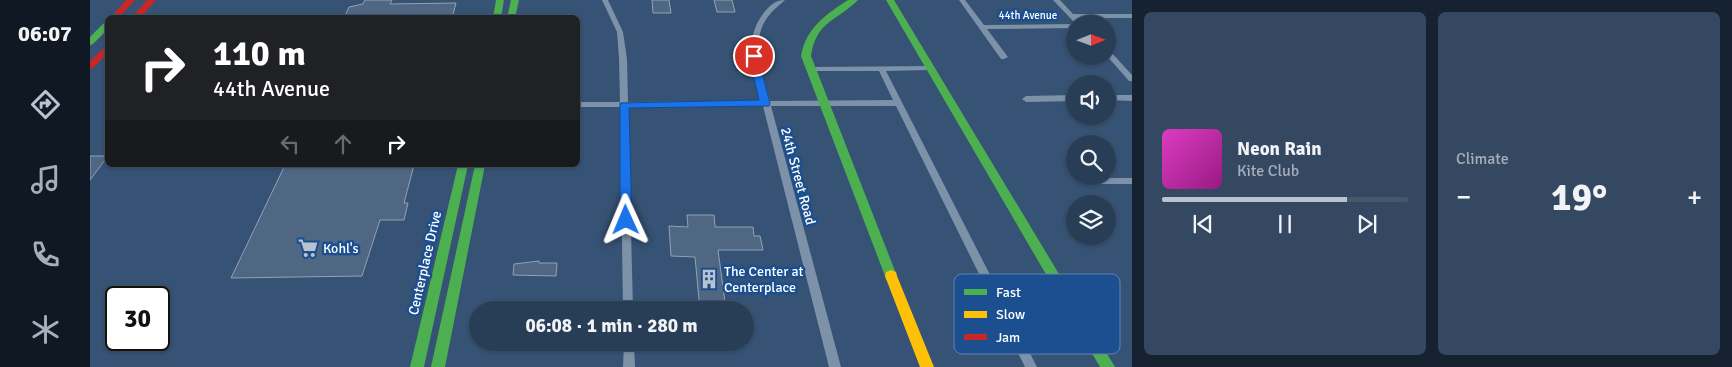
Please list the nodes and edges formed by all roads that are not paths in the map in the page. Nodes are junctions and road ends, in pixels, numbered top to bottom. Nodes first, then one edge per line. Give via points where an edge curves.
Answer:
1 (131, 0) edge
2 (152, 0) edge
3 (500, 0) edge
4 (515, 0) edge
5 (605, 0) edge
6 (782, 0) edge
7 (854, 0) edge
8 (890, 0) edge
9 (962, 0) edge
10 (1056, 0) edge
11 (117, 15) edge
12 (138, 15) edge
13 (498, 15) edge
14 (512, 15) edge
15 (1071, 15) edge
16 (1116, 16) edge
17 (1132, 16) edge
18 (1066, 26) edge
19 (105, 27) edge
20 (982, 27) junction
21 (90, 42) edge
22 (105, 50) edge
23 (1004, 56) dead end
24 (1116, 62) edge
25 (90, 66) edge
26 (881, 68) junction
27 (930, 68) junction
28 (811, 69) junction
29 (1132, 79) edge
30 (1066, 98) edge
31 (1116, 98) edge
32 (1132, 98) edge
33 (1026, 99) dead end
34 (898, 102) junction
35 (824, 103) junction
36 (765, 104) junction
37 (624, 105) junction
38 (580, 106) edge
39 (463, 167) edge
40 (480, 167) edge
41 (1116, 180) edge
42 (1132, 180) edge
43 (984, 274) edge
44 (1053, 274) edge
45 (628, 301) edge
46 (629, 351) edge
47 (1024, 354) edge
48 (1100, 354) edge
49 (417, 367) edge
50 (438, 367) edge
51 (629, 367) edge
52 (835, 367) edge
53 (926, 367) edge
54 (1031, 367) edge
55 (1108, 367) edge

1 - 11 main road
2 - 12 main road
3 - 13 main road
4 - 14 main road
5 - 37 street via 620,32
6 - 36 street, 24th Street Road via 766,12 754,40 754,56
7 - 28 main road via 820,22 810,34 806,51
8 - 27 main road
9 - 20 street
10 - 15 street
16 - 17 street, 44th Avenue
18 - 20 street, 44th Avenue
19 - 21 main road
20 - 23 street
22 - 25 main road
24 - 29 street
26 - 27 street
26 - 28 street
26 - 34 street
27 - 44 main road
28 - 35 main road
30 - 33 street
31 - 32 street
34 - 35 street
34 - 43 street
35 - 36 street
35 - 53 main road
36 - 37 street
36 - 52 street, 24th Street Road
37 - 38 street
37 - 45 street
39 - 49 main road, Centerplace Drive
40 - 50 main road
41 - 42 street
46 - 51 street
47 - 54 street
48 - 55 main road

